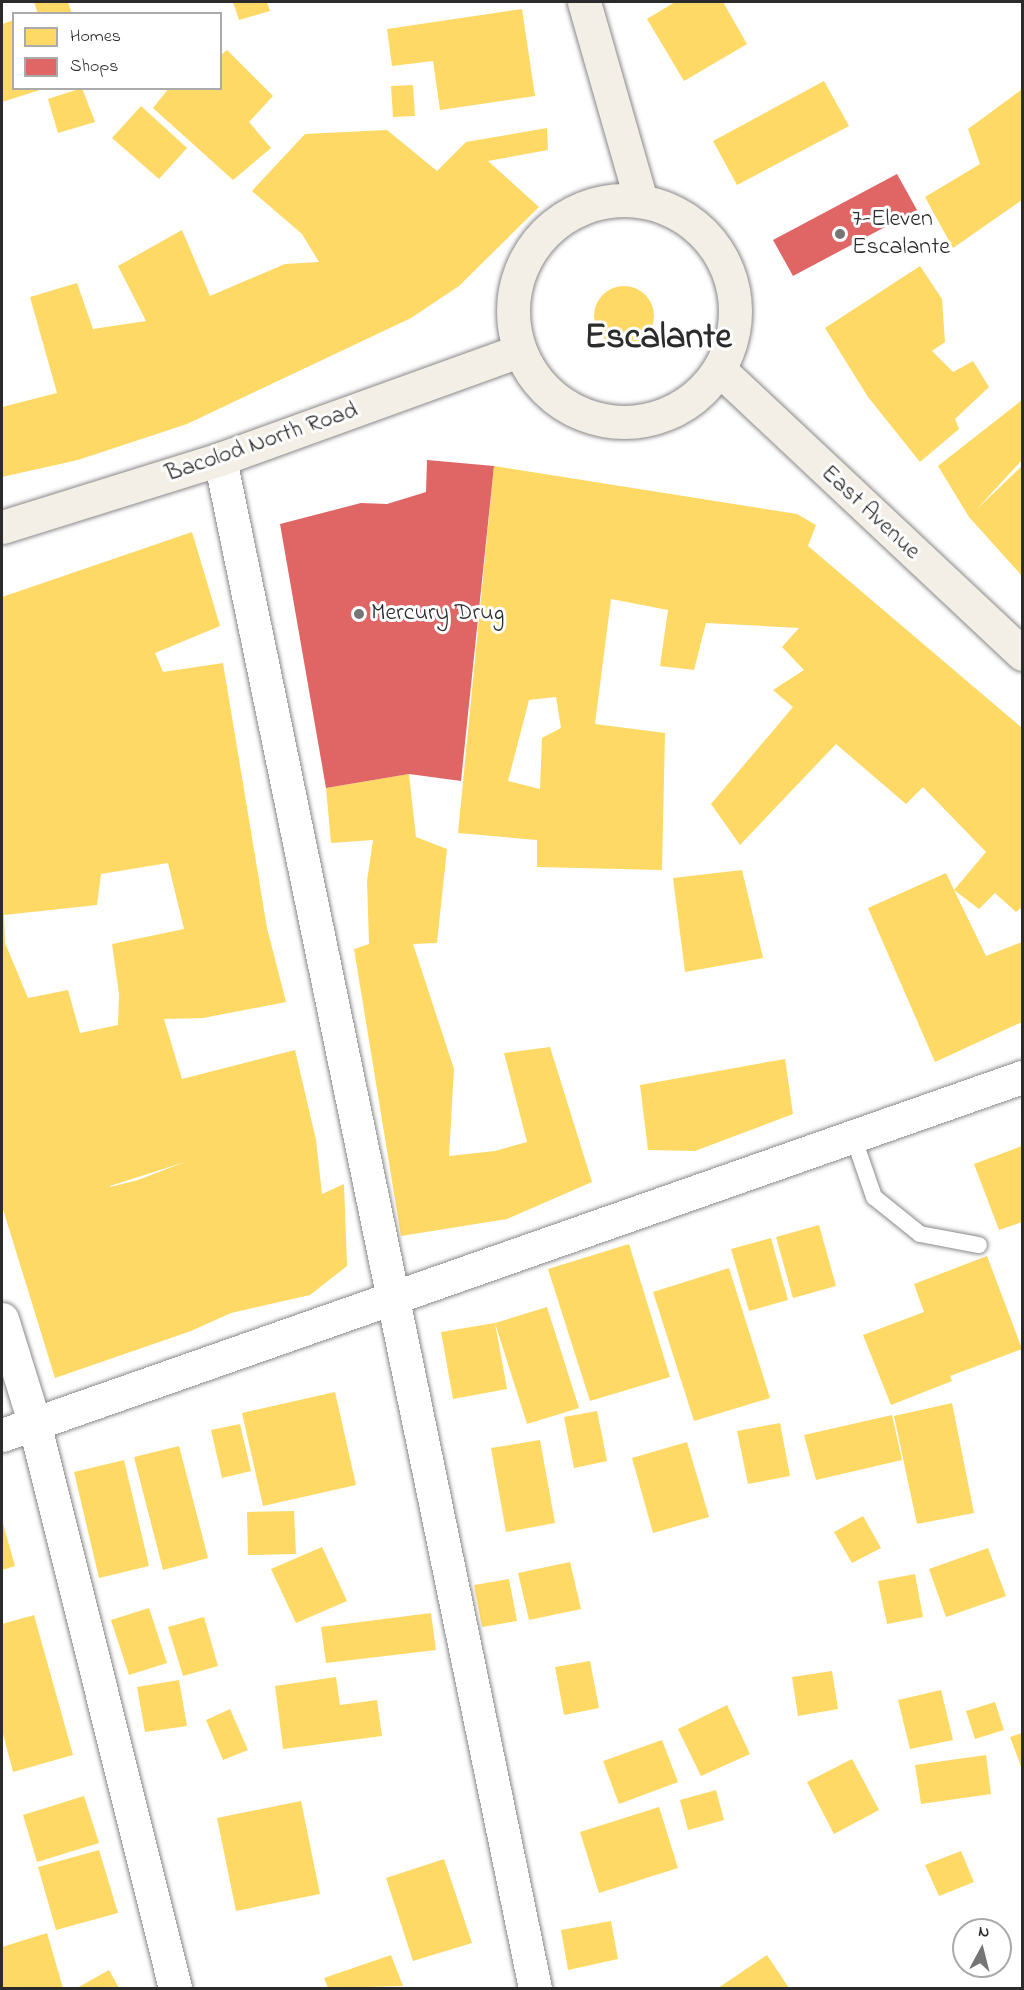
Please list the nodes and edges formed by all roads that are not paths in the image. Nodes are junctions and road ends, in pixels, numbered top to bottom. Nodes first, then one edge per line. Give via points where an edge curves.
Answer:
1 (584, 2) edge
2 (642, 201) junction
3 (519, 351) junction
4 (720, 370) junction
5 (220, 459) junction
6 (2, 527) edge
7 (1023, 654) edge
8 (1023, 1077) edge
9 (853, 1136) junction
10 (979, 1245) dead end
11 (395, 1296) junction
12 (2, 1319) edge
13 (34, 1422) junction
14 (2, 1435) edge
15 (175, 1989) edge
16 (535, 1989) edge

1 - 2 main road
2 - 3 main road via 603,202 566,216 537,241 518,275 512,313
2 - 4 main road via 676,212 705,234 726,265 735,300 734,336
3 - 4 main road via 537,382 563,405 596,419 631,423 666,415 697,396
3 - 5 main road, Bacolod North Road
4 - 7 main road, East Avenue
5 - 6 main road, Bacolod North Road
5 - 11 street
8 - 9 street
9 - 10 lane via 874,1197 920,1234
9 - 11 street
11 - 13 street
11 - 16 street
12 - 13 street
13 - 14 street
13 - 15 street

